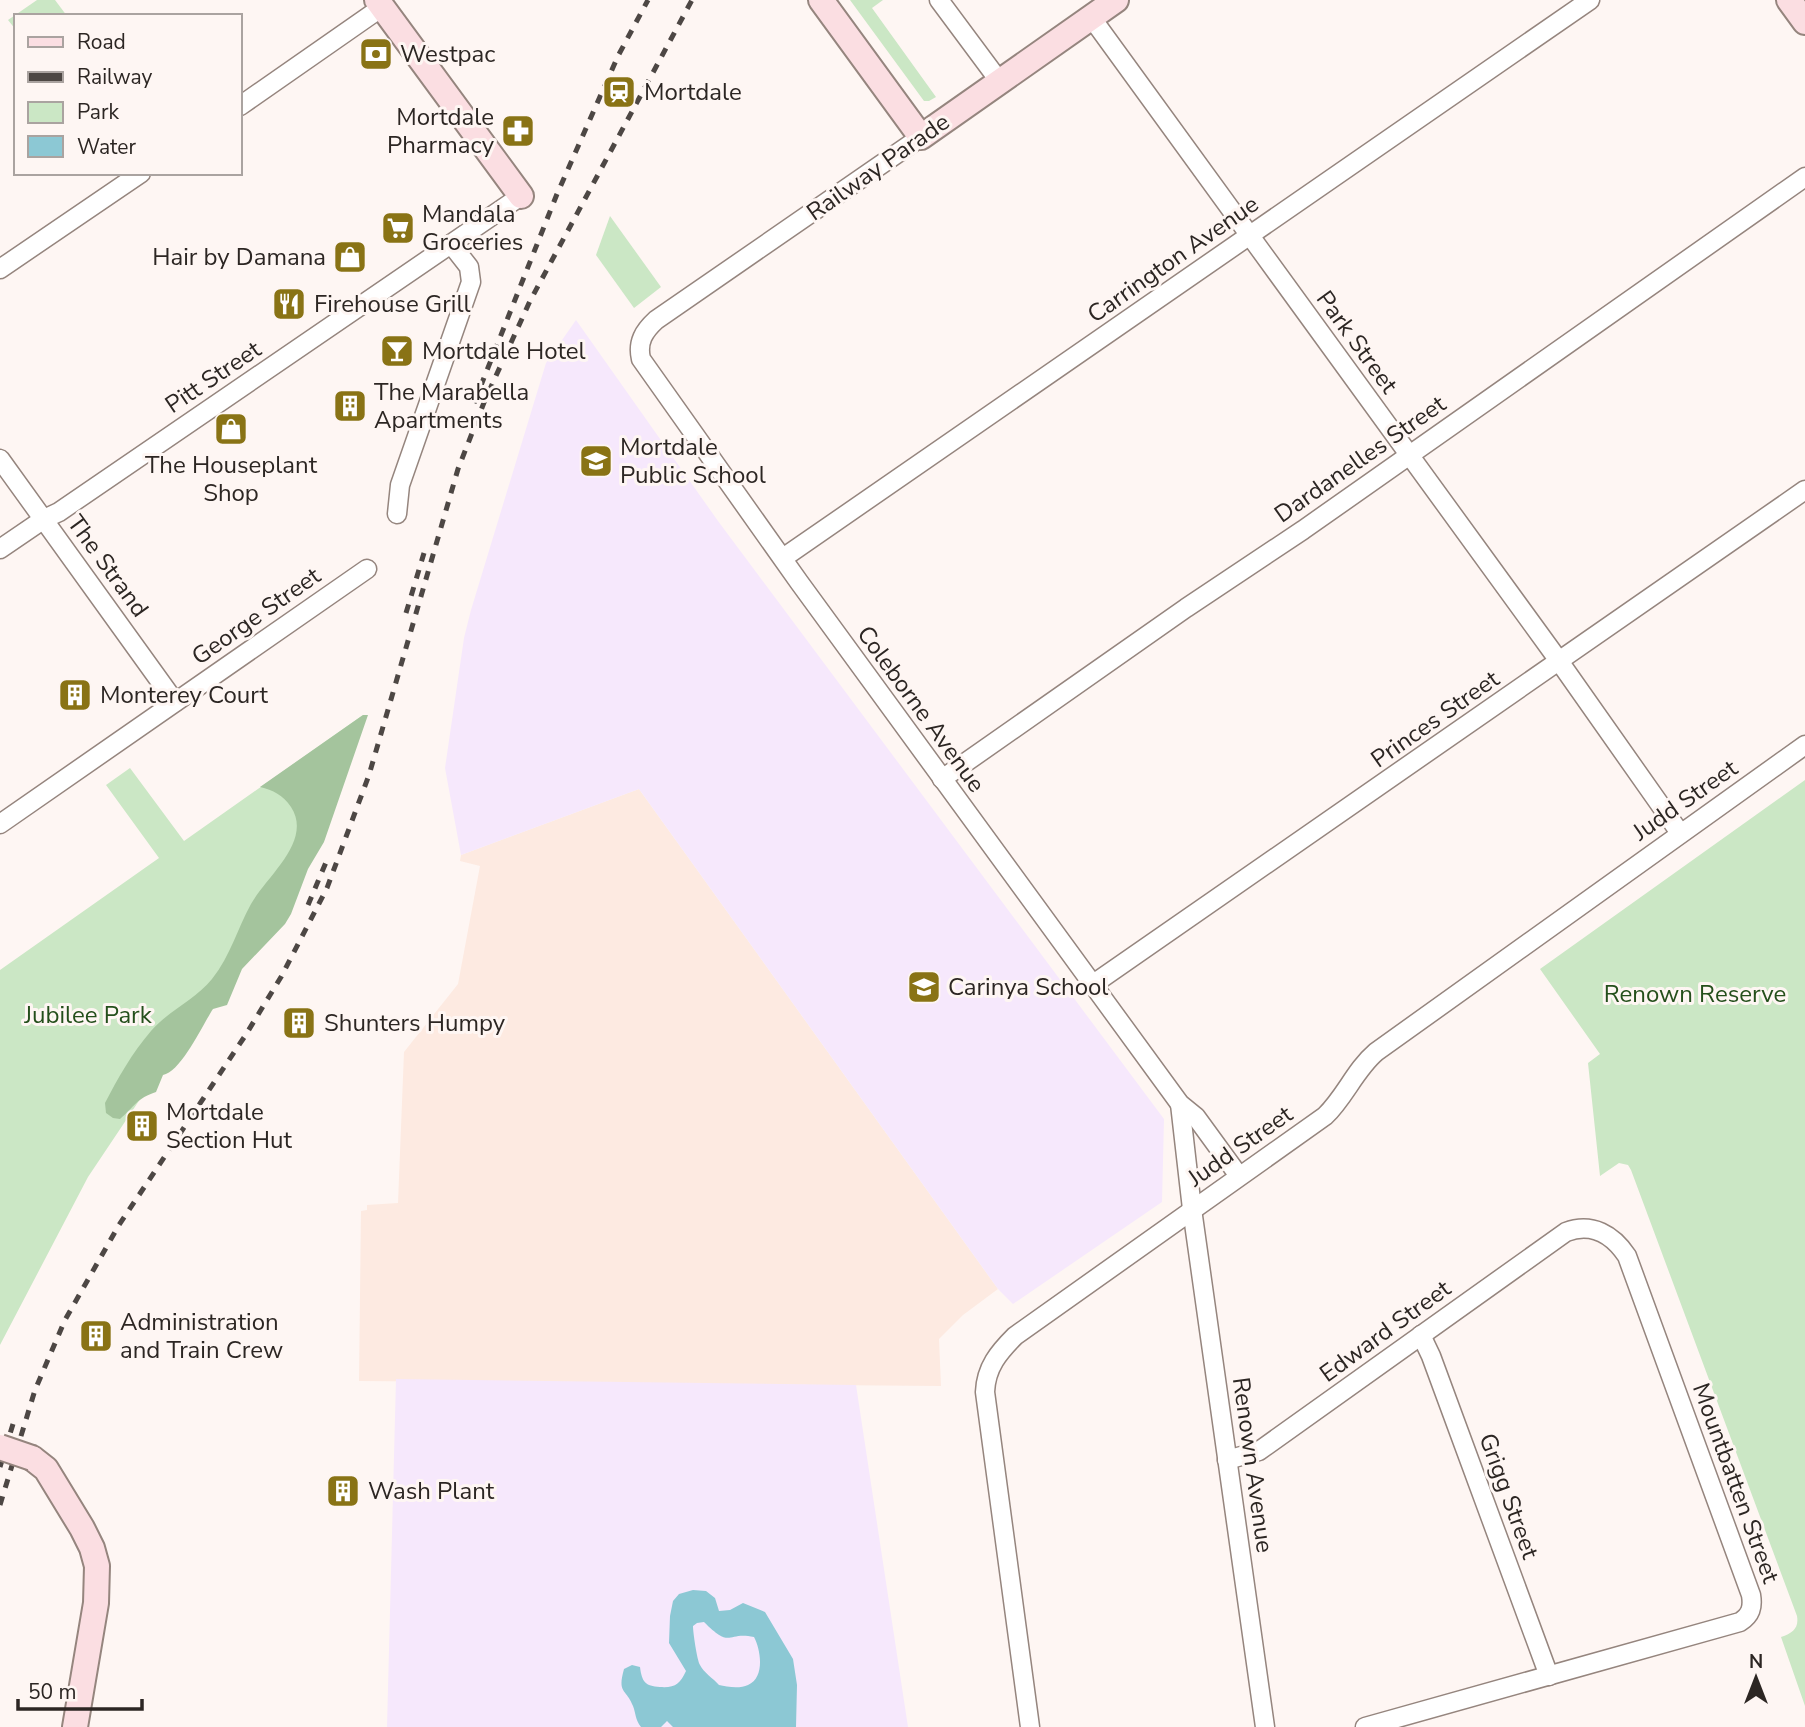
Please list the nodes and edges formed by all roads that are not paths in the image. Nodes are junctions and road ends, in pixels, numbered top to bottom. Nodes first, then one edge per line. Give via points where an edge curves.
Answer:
1 (821, 0) edge
2 (939, 0) edge
3 (1116, 0) edge
4 (1590, 0) edge
5 (1789, 0) edge
6 (379, 4) edge
7 (1091, 17) junction
8 (1805, 22) edge
9 (1000, 82) junction
10 (242, 105) edge
11 (921, 137) junction
12 (138, 175) edge
13 (1805, 177) edge
14 (521, 196) joint
15 (1250, 236) junction
16 (451, 244) junction
17 (0, 270) edge
18 (642, 336) joint
19 (1409, 454) junction
20 (0, 459) edge
21 (1805, 490) edge
22 (397, 514) dead end
23 (44, 519) junction
24 (0, 550) edge
25 (783, 558) junction
26 (368, 569) dead end
27 (1559, 662) junction
28 (175, 702) junction
29 (1805, 745) edge
30 (942, 779) junction
31 (0, 824) edge
32 (1680, 833) junction
33 (1092, 985) junction
34 (1180, 1104) junction
35 (1239, 1176) junction
36 (1192, 1209) junction
37 (1566, 1232) joint
38 (1421, 1335) junction
39 (0, 1447) edge
40 (1227, 1460) junction
41 (1549, 1676) junction
42 (75, 1727) edge
43 (1030, 1727) edge
44 (1265, 1727) edge
45 (1365, 1727) edge

1 - 11 street
2 - 9 street
3 - 7 street, Railway Parade
4 - 15 street, Carrington Avenue
5 - 8 street
6 - 10 street
6 - 14 street
7 - 9 street, Railway Parade
7 - 15 street, Park Street
9 - 11 street, Railway Parade
11 - 18 street, Railway Parade via 656,320
12 - 17 street
13 - 19 street, Dardanelles Street
14 - 16 street, Pitt Street
15 - 19 street, Park Street
15 - 25 street, Carrington Avenue
16 - 22 street via 469,267 471,282 400,485
16 - 23 street, Pitt Street
18 - 25 street, Coleborne Avenue via 639,353 644,366
19 - 27 street, Park Street
19 - 30 street, Dardanelles Street
20 - 23 street, The Strand
21 - 27 street, Princes Street
23 - 24 street, Pitt Street
23 - 28 street, The Strand
25 - 30 street, Coleborne Avenue
26 - 28 street, George Street
27 - 32 street, Park Street
27 - 33 street, Princes Street
28 - 31 street, George Street
29 - 32 street, Judd Street
30 - 33 street, Coleborne Avenue
32 - 35 street, Judd Street via 1376,1052 1332,1109
33 - 34 street, Coleborne Avenue
34 - 35 street, Coleborne Avenue via 1196,1117
34 - 36 street, Coleborne Avenue
35 - 36 street, Judd Street
36 - 40 street, Renown Avenue
36 - 43 street, Judd Street via 1016,1336 989,1370 985,1392
37 - 38 street, Edward Street
37 - 41 street, Mountbatten Street via 1588,1228 1603,1233 1616,1241 1629,1260 1752,1602 1748,1617 1740,1622
38 - 40 street, Edward Street via 1259,1451
38 - 41 street, Grigg Street
39 - 42 street, bridge via 32,1458 46,1469 87,1538 97,1566 96,1603
40 - 44 street, Renown Avenue
41 - 45 street, Mountbatten Street

